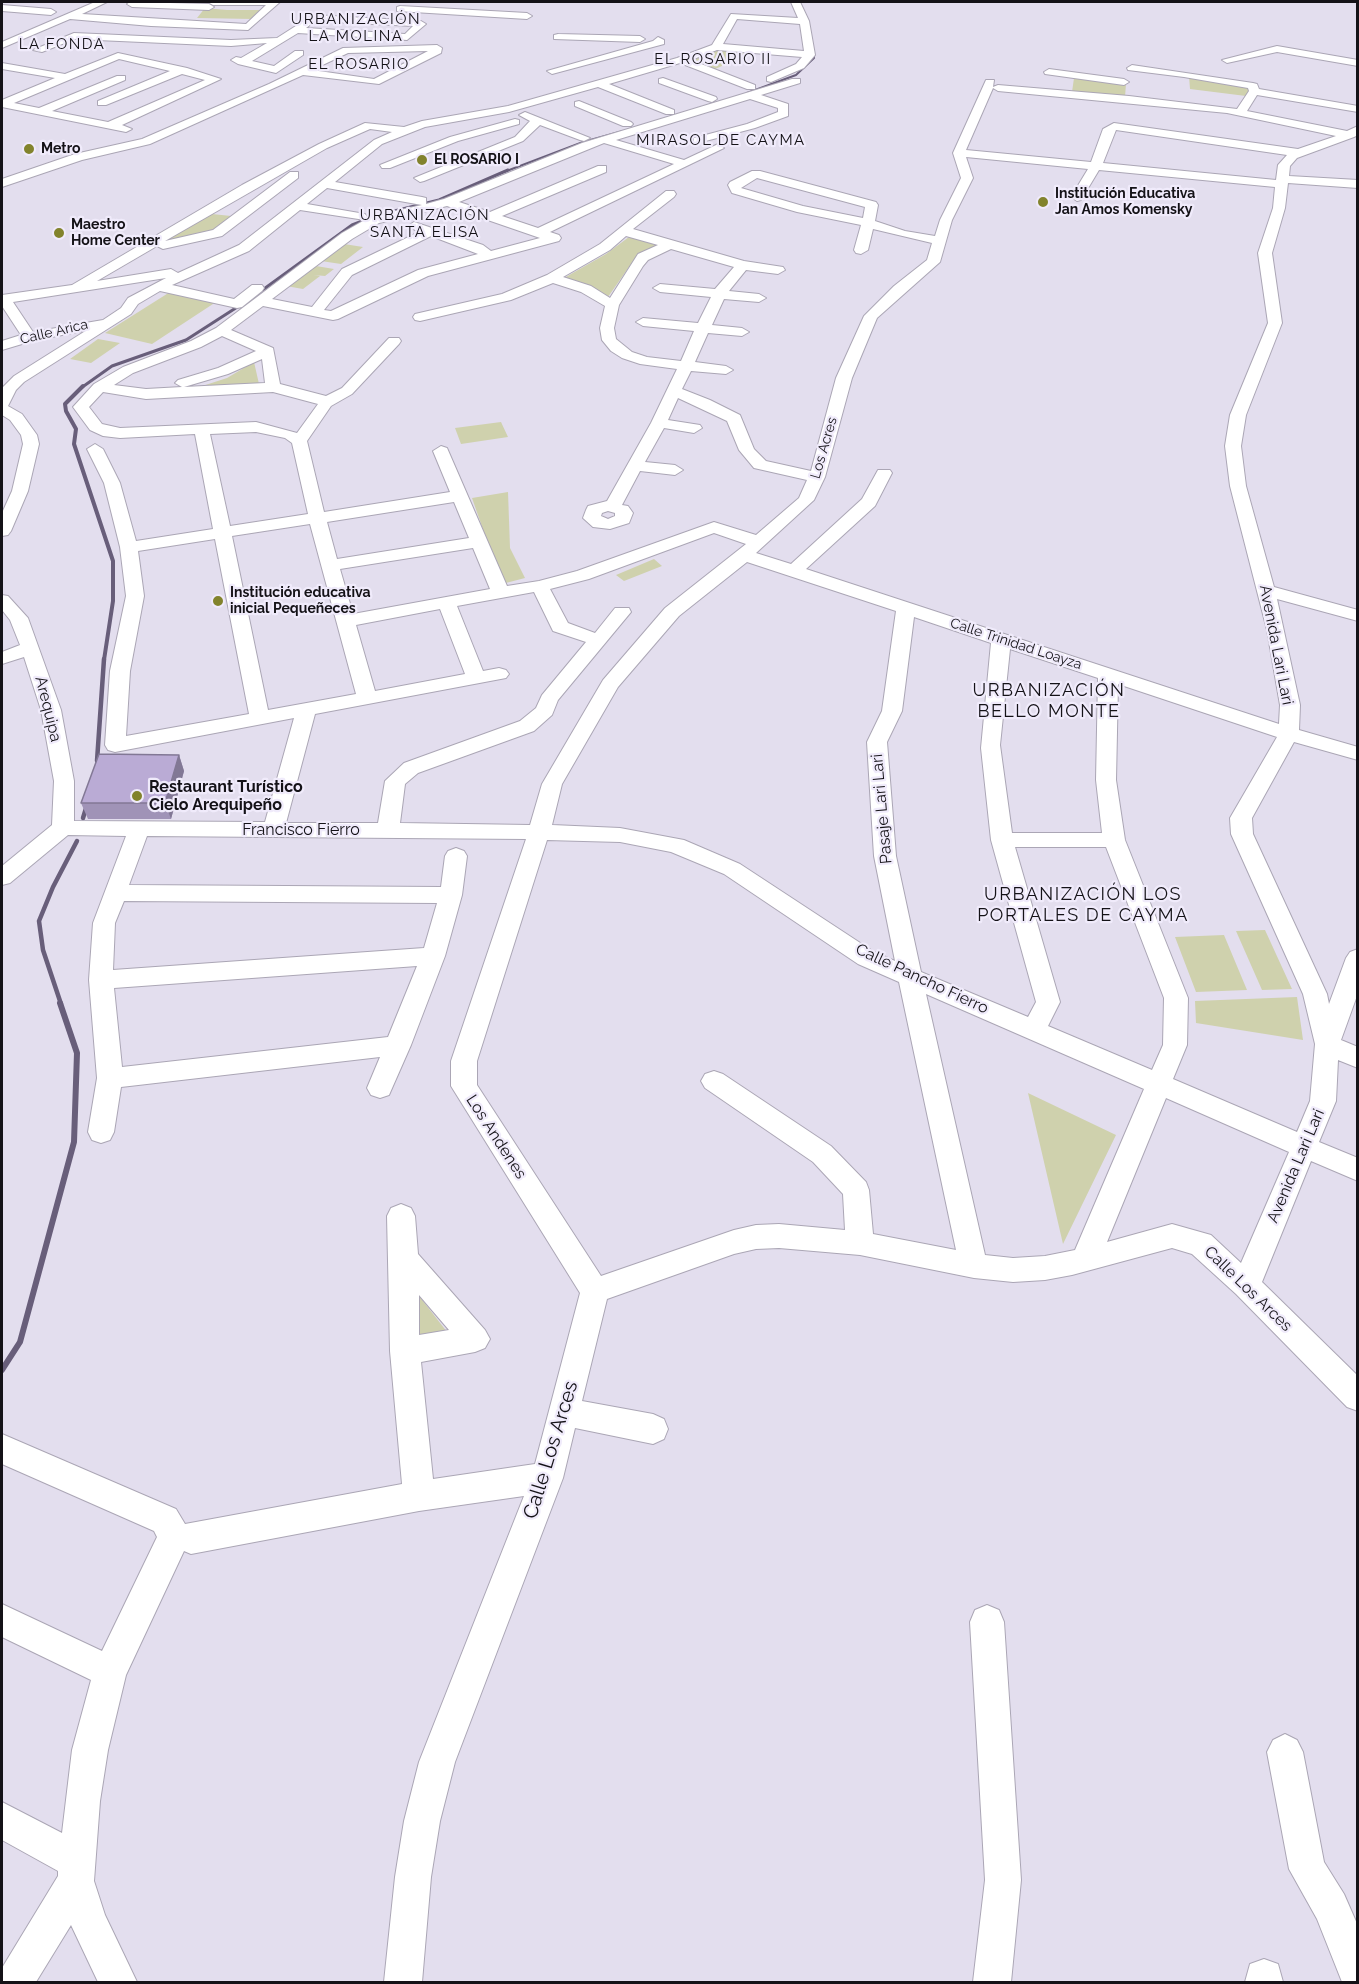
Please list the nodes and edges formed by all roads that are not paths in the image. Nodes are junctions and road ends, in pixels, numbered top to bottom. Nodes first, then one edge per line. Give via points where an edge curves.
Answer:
1 (102, 2) edge
2 (273, 2) edge
3 (796, 2) edge
4 (212, 3) edge
5 (132, 4) edge
6 (511, 4) dead end
7 (756, 4) dead end
8 (363, 7) dead end
9 (2, 8) edge
10 (386, 8) dead end
11 (116, 10) dead end
12 (51, 12) dead end
13 (66, 16) junction
14 (527, 16) junction
15 (95, 19) junction
16 (349, 20) junction
17 (804, 21) junction
18 (421, 24) junction
19 (196, 25) junction
20 (433, 25) dead end
21 (518, 26) dead end
22 (756, 26) junction
23 (297, 30) junction
24 (104, 38) junction
25 (284, 38) junction
26 (158, 41) junction
27 (246, 43) junction
28 (3, 45) edge
29 (716, 46) junction
30 (267, 48) junction
31 (73, 49) dead end
32 (746, 49) junction
33 (38, 50) junction
34 (765, 51) junction
35 (61, 53) dead end
36 (299, 53) dead end
37 (810, 55) junction
38 (1134, 56) dead end
39 (681, 60) junction
40 (1227, 60) dead end
41 (242, 62) junction
42 (1065, 63) dead end
43 (1358, 63) edge
44 (2, 66) edge
45 (1132, 68) junction
46 (84, 69) junction
47 (183, 70) junction
48 (710, 71) junction
49 (303, 72) junction
50 (1049, 72) junction
51 (548, 74) joint
52 (1184, 74) junction
53 (65, 77) junction
54 (121, 78) junction
55 (796, 81) dead end
56 (598, 83) junction
57 (652, 83) junction
58 (1033, 83) junction
59 (1131, 83) junction
60 (149, 84) junction
61 (752, 91) junction
62 (524, 92) dead end
63 (621, 92) junction
64 (2, 94) edge
65 (1248, 95) junction
66 (17, 97) junction
67 (75, 97) junction
68 (712, 99) junction
69 (1129, 99) junction
70 (102, 103) junction
71 (525, 104) junction
72 (1182, 105) junction
73 (509, 109) junction
74 (1358, 109) edge
75 (143, 111) junction
76 (39, 112) junction
77 (551, 112) dead end
78 (669, 112) junction
79 (1303, 112) junction
80 (1240, 113) junction
81 (535, 119) junction
82 (627, 124) junction
83 (109, 126) junction
84 (417, 126) junction
85 (650, 127) junction
86 (126, 129) dead end
87 (405, 131) junction
88 (669, 132) dead end
89 (1354, 132) edge
90 (584, 138) junction
91 (454, 139) junction
92 (605, 140) junction
93 (332, 144) junction
94 (487, 151) junction
95 (959, 153) junction
96 (1298, 153) junction
97 (360, 156) junction
98 (560, 156) junction
99 (513, 159) junction
100 (685, 164) junction
101 (386, 165) junction
102 (1096, 165) junction
103 (613, 172) junction
104 (420, 178) junction
105 (395, 179) dead end
106 (646, 182) junction
107 (1282, 182) junction
108 (2, 183) edge
109 (1358, 183) edge
110 (324, 184) junction
111 (246, 188) junction
112 (447, 191) junction
113 (272, 192) junction
114 (378, 193) junction
115 (670, 194) dead end
116 (1077, 197) dead end
117 (422, 201) junction
118 (297, 206) junction
119 (211, 208) junction
120 (243, 214) junction
121 (492, 216) junction
122 (361, 217) junction
123 (386, 217) junction
124 (868, 223) junction
125 (429, 231) junction
126 (624, 231) junction
127 (538, 233) junction
128 (321, 240) dead end
129 (940, 241) junction
130 (670, 244) junction
131 (140, 250) junction
132 (861, 250) dead end
133 (490, 256) junction
134 (286, 265) dead end
135 (743, 265) junction
136 (200, 269) junction
137 (778, 270) dead end
138 (552, 278) junction
139 (78, 286) junction
140 (158, 286) junction
141 (660, 288) dead end
142 (719, 294) junction
143 (759, 298) dead end
144 (3, 300) edge
145 (261, 301) junction
146 (612, 305) junction
147 (316, 311) junction
148 (420, 317) dead end
149 (643, 322) dead end
150 (107, 323) junction
151 (703, 328) junction
152 (221, 331) junction
153 (742, 332) dead end
154 (29, 337) junction
155 (394, 341) dead end
156 (2, 346) edge
157 (268, 351) junction
158 (685, 366) junction
159 (726, 370) dead end
160 (99, 387) junction
161 (273, 387) junction
162 (673, 391) junction
163 (146, 394) junction
164 (326, 403) junction
165 (2, 404) edge
166 (2, 409) edge
167 (659, 423) junction
168 (694, 428) dead end
169 (203, 435) dead end
170 (299, 441) junction
171 (95, 449) dead end
172 (441, 451) dead end
173 (636, 466) junction
174 (675, 470) dead end
175 (884, 473) dead end
176 (817, 477) junction
177 (2, 489) edge
178 (20, 490) junction
179 (459, 496) junction
180 (613, 506) dead end
181 (317, 518) junction
182 (2, 531) edge
183 (223, 533) junction
184 (479, 542) junction
185 (759, 542) junction
186 (129, 548) junction
187 (744, 555) junction
188 (330, 565) junction
189 (794, 571) junction
190 (540, 586) junction
191 (1265, 590) junction
192 (501, 593) junction
193 (2, 600) edge
194 (447, 603) junction
195 (906, 608) junction
196 (622, 612) dead end
197 (1358, 616) edge
198 (345, 621) junction
199 (1000, 639) junction
200 (598, 640) junction
201 (32, 648) junction
202 (2, 658) edge
203 (499, 674) dead end
204 (1108, 674) junction
205 (476, 678) junction
206 (367, 698) junction
207 (306, 710) junction
208 (260, 718) junction
209 (1289, 734) junction
210 (1358, 754) edge
211 (63, 828) junction
212 (139, 829) junction
213 (380, 829) junction
214 (273, 831) junction
215 (539, 832) junction
216 (1002, 840) junction
217 (1114, 840) junction
218 (456, 856) dead end
219 (2, 878) edge
220 (115, 893) junction
221 (451, 895) junction
222 (433, 956) junction
223 (1358, 958) edge
224 (910, 976) junction
225 (101, 980) junction
226 (1328, 1005) junction
227 (1034, 1030) junction
228 (1327, 1044) junction
229 (399, 1045) junction
230 (1358, 1059) edge
231 (110, 1078) junction
232 (714, 1081) dead end
233 (1158, 1083) junction
234 (380, 1088) dead end
235 (101, 1132) dead end
236 (1305, 1147) junction
237 (1358, 1170) edge
238 (401, 1216) dead end
239 (860, 1243) junction
240 (404, 1258) junction
241 (1084, 1260) junction
242 (974, 1266) junction
243 (1246, 1285) junction
244 (595, 1291) junction
245 (405, 1351) junction
246 (1358, 1397) edge
247 (565, 1412) junction
248 (653, 1429) dead end
249 (2, 1449) edge
250 (547, 1478) junction
251 (419, 1496) junction
252 (191, 1538) dead end
253 (2, 1620) edge
254 (987, 1622) dead end
255 (110, 1672) junction
256 (1285, 1752) dead end
257 (2, 1820) edge
258 (76, 1871) junction
259 (1358, 1974) edge
260 (15, 1983) edge
261 (118, 1983) edge
262 (403, 1983) edge
263 (992, 1983) edge

1 - 13 street
2 - 4 street
2 - 19 street via 251,27
3 - 17 street
4 - 5 street
4 - 19 street
6 - 14 street
7 - 22 street
8 - 16 street
9 - 12 street
10 - 14 street
11 - 15 street
13 - 15 street
13 - 28 street
14 - 21 street
15 - 19 street
16 - 18 street
16 - 23 street via 313,18
17 - 22 street
17 - 37 street via 803,39
18 - 20 street
18 - 23 street via 407,37
22 - 29 street via 732,16
22 - 32 street
23 - 25 street
24 - 26 street
24 - 31 street
24 - 33 street via 70,36
25 - 27 street
25 - 30 street
26 - 27 street
26 - 41 street
27 - 30 street
28 - 33 street
29 - 32 street
29 - 39 street
30 - 41 street
32 - 34 street
33 - 35 street
34 - 37 street
34 - 48 street via 741,63
36 - 41 street via 276,70
37 - 61 street via 800,66
38 - 45 street
39 - 48 street
39 - 56 street
40 - 43 street via 1276,49
42 - 50 street
44 - 53 street
45 - 52 street
45 - 59 street
46 - 47 street via 122,56
46 - 53 street
46 - 54 street
47 - 60 street
47 - 75 street via 217,79
48 - 57 street
48 - 61 street
49 - 49 street via 375,82 437,48 347,50
49 - 108 street via 146,142 79,157
50 - 58 street
50 - 59 street
51 - 51 street via 560,43 660,41
52 - 65 street via 1254,87
52 - 72 street
53 - 66 street
54 - 60 street
54 - 67 street
55 - 61 street
56 - 63 street
56 - 71 street
57 - 63 street
57 - 68 street
58 - 69 street
58 - 95 street via 994,85
59 - 69 street
60 - 70 street
61 - 68 street
61 - 85 street
61 - 100 street via 784,106 784,114 693,139 718,148
62 - 71 street
63 - 78 street
63 - 82 street via 575,105
64 - 66 street
65 - 79 street
65 - 80 street
66 - 76 street via 2,104
67 - 70 street
67 - 76 street
68 - 78 street
69 - 72 street
70 - 75 street
71 - 73 street
72 - 80 street
73 - 81 street
73 - 84 street
74 - 79 street
75 - 83 street
76 - 83 street
77 - 81 street
78 - 82 street
79 - 80 street
79 - 89 street
81 - 90 street
81 - 91 street
81 - 94 street via 519,139
82 - 90 street
83 - 86 street
84 - 87 street
84 - 91 street
85 - 88 street
85 - 92 street
87 - 93 street via 366,126
87 - 97 street via 378,142
89 - 96 street
90 - 99 street
91 - 94 street
91 - 101 street
92 - 98 street
92 - 100 street
93 - 111 street
93 - 113 street
94 - 99 street
94 - 104 street
95 - 102 street
95 - 129 street, Los Acres via 967,178
96 - 102 street via 1114,126 1109,129
96 - 107 street, Avenida Lari Lari via 1284,165
97 - 101 street
97 - 110 street
98 - 103 street
98 - 112 street
99 - 112 street
100 - 106 street
101 - 104 street
102 - 107 street
102 - 116 street
103 - 106 street
103 - 121 street
104 - 112 street
105 - 114 street
106 - 127 street
107 - 109 street
107 - 191 street, Avenida Lari Lari via 1279,208 1265,253 1275,323 1238,415 1233,447 1238,486
110 - 114 street
110 - 118 street
111 - 113 street
111 - 119 street
112 - 117 street
112 - 121 street
112 - 123 street
113 - 120 street
114 - 117 street
115 - 126 street
117 - 122 street
118 - 122 street
118 - 136 street via 244,248
119 - 120 street
119 - 131 street
120 - 131 street via 218,233
121 - 127 street
122 - 128 street
123 - 125 street
123 - 145 street via 347,236
124 - 124 street via 801,209 736,190 734,185 756,174 872,205
124 - 129 street
124 - 132 street
125 - 133 street
125 - 147 street via 347,272
126 - 130 street
126 - 138 street via 605,248
127 - 133 street via 554,238
129 - 176 street, Los Acres via 933,262 871,316 844,378
130 - 135 street
130 - 146 street via 643,257
131 - 139 street
133 - 147 street via 423,273 333,316
134 - 140 street via 237,304
135 - 137 street
135 - 142 street
136 - 139 street
136 - 140 street
138 - 146 street via 586,289
138 - 148 street via 506,297
139 - 144 street
140 - 150 street
141 - 142 street
142 - 143 street
142 - 151 street
144 - 154 street
145 - 147 street
145 - 152 street
146 - 158 street via 609,340 616,348 645,361
149 - 151 street
150 - 154 street, Calle Arica
150 - 165 street via 19,379 9,388
151 - 153 street
151 - 158 street
152 - 157 street
152 - 160 street via 128,370
154 - 156 street, Calle Arica
155 - 164 street via 347,391
157 - 161 street
157 - 163 street via 223,371
158 - 159 street
158 - 162 street
160 - 163 street
160 - 170 street via 81,407 103,431 120,434 256,427
161 - 163 street
161 - 164 street
162 - 167 street
162 - 176 street via 734,418 747,450 760,465
164 - 170 street
166 - 178 street via 16,417 29,435 30,454
167 - 168 street
167 - 173 street
169 - 183 street
170 - 181 street
171 - 186 street via 112,483
172 - 179 street
173 - 174 street
173 - 180 street
175 - 189 street via 869,502
176 - 185 street, Los Acres via 806,500
177 - 178 street
178 - 182 street
179 - 181 street
179 - 184 street
181 - 183 street
181 - 188 street
183 - 186 street
183 - 208 street
184 - 188 street
184 - 192 street
185 - 187 street, Los Acres
185 - 190 street via 714,527 583,575
186 - 208 street via 135,596 120,671 115,745
187 - 189 street, Calle Trinidad Loayza
187 - 215 street, Los Acres via 672,612 610,684 552,784
188 - 198 street
189 - 195 street, Calle Trinidad Loayza
190 - 192 street
190 - 200 street via 560,627
191 - 197 street
191 - 209 street, Avenida Lari Lari via 1290,705
192 - 194 street
193 - 201 street, Arequipa via 19,618
194 - 198 street
194 - 205 street
195 - 199 street, Calle Trinidad Loayza
195 - 224 street, Pasaje Lari Lari via 892,711 877,742 885,856
196 - 200 street
198 - 206 street
199 - 204 street, Calle Trinidad Loayza
199 - 216 street via 991,746
200 - 213 street via 549,699 545,711 527,726 411,768 395,782
201 - 202 street
201 - 211 street, Arequipa via 51,710 64,781
203 - 205 street
204 - 209 street, Calle Trinidad Loayza
204 - 217 street via 1106,780
205 - 206 street
206 - 207 street
207 - 208 street
207 - 214 street
209 - 210 street, Calle Trinidad Loayza
209 - 226 street, Avenida Lari Lari via 1241,818 1242,834
211 - 212 street, Francisco Fierro
211 - 219 street
212 - 214 street, Francisco Fierro
212 - 220 street
213 - 214 street, Francisco Fierro
213 - 215 street, Francisco Fierro
215 - 224 street, Calle Pancho Fierro via 620,835 676,845 732,869 866,958
215 - 244 street, Los Andenes via 464,1061 464,1086
216 - 217 street
216 - 227 street via 1048,1002
217 - 233 street via 1176,998 1174,1045
218 - 221 street
220 - 221 street
220 - 225 street via 104,922
221 - 222 street
222 - 225 street
222 - 229 street
223 - 226 street, Avenida Lari Lari
224 - 227 street, Calle Pancho Fierro
224 - 242 street
225 - 231 street
226 - 228 street, Avenida Lari Lari
227 - 233 street, Calle Pancho Fierro
228 - 230 street
228 - 236 street, Avenida Lari Lari via 1323,1101
229 - 231 street
229 - 234 street
231 - 235 street
232 - 239 street via 822,1154 855,1190
233 - 236 street, Calle Pancho Fierro
233 - 241 street
236 - 237 street, Calle Pancho Fierro
236 - 243 street, Avenida Lari Lari
238 - 240 street
239 - 242 street, Calle Los Arces
239 - 244 street, Calle Los Arces via 756,1237
240 - 245 street
240 - 245 street via 475,1339
241 - 242 street, Calle Los Arces via 1012,1270
241 - 243 street, Calle Los Arces via 1172,1236 1201,1244
243 - 246 street, Calle Los Arces
244 - 247 street, Calle Los Arces
245 - 251 street
247 - 248 street
247 - 250 street, Calle Los Arces
249 - 255 street via 165,1520 174,1536
250 - 251 street
250 - 262 street, Calle Los Arces via 438,1762 422,1821
251 - 252 street
253 - 255 street
254 - 263 street via 1003,1880
255 - 258 street via 90,1750
256 - 259 street via 1306,1869 1331,1907
257 - 258 street
258 - 260 street
258 - 261 street via 88,1921

